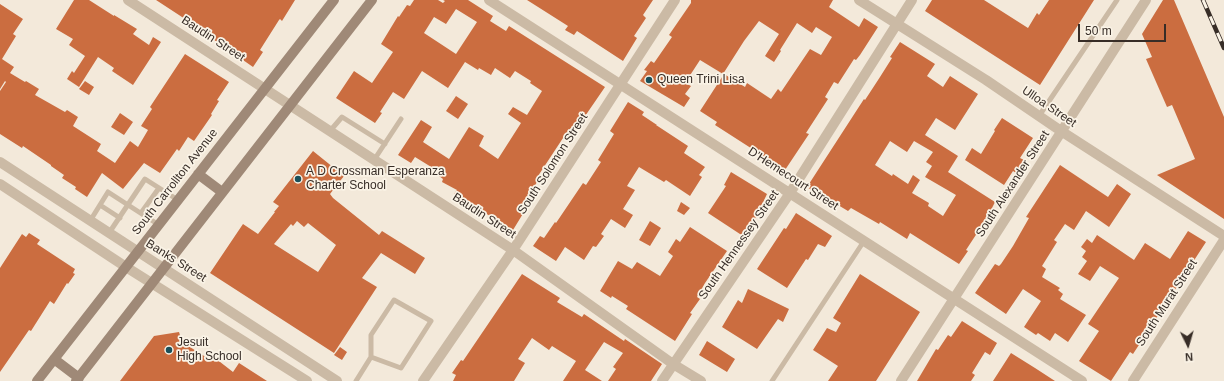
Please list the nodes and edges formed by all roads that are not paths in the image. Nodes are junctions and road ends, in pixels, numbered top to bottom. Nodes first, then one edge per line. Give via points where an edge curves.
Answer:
1 (128, 0) edge
2 (334, 0) edge
3 (372, 0) edge
4 (489, 0) edge
5 (675, 0) edge
6 (859, 0) edge
7 (912, 0) edge
8 (1117, 0) edge
9 (1146, 0) edge
10 (896, 24) junction
11 (621, 84) junction
12 (265, 88) junction
13 (290, 105) junction
14 (1039, 116) junction
15 (401, 119) dead end
16 (330, 131) junction
17 (1061, 131) junction
18 (385, 144) junction
19 (374, 160) junction
20 (0, 162) edge
21 (198, 174) junction
22 (0, 184) edge
23 (159, 188) junction
24 (222, 192) junction
25 (790, 193) junction
26 (178, 200) junction
27 (100, 205) junction
28 (128, 205) junction
29 (142, 214) junction
30 (120, 218) junction
31 (90, 221) junction
32 (159, 225) junction
33 (109, 234) junction
34 (1224, 236) edge
35 (1224, 240) edge
36 (864, 241) junction
37 (513, 250) junction
38 (138, 252) junction
39 (126, 267) junction
40 (164, 268) junction
41 (152, 284) junction
42 (954, 299) junction
43 (371, 357) junction
44 (54, 359) junction
45 (672, 364) junction
46 (78, 379) edge
47 (37, 381) edge
48 (307, 381) edge
49 (337, 381) edge
50 (356, 381) edge
51 (423, 381) edge
52 (662, 381) edge
53 (701, 381) edge
54 (772, 381) edge
55 (901, 381) edge
56 (1082, 381) edge
57 (1133, 381) edge

1 - 12 street, Baudin Street
2 - 12 main road, South Carrollton Avenue
3 - 13 main road
4 - 11 street, D'Hemecourt Street
5 - 11 street, South Solomon Street
6 - 10 street, Ulloa Street
7 - 10 street, South Hennessey Street
8 - 14 lane
9 - 17 street, South Alexander Street
10 - 14 street, Ulloa Street
10 - 25 street, South Hennessey Street
11 - 25 street, D'Hemecourt Street
11 - 37 street, South Solomon Street
12 - 13 street, Baudin Street
12 - 21 main road, South Carrollton Avenue
13 - 16 street, Baudin Street
13 - 24 main road
14 - 17 street, Ulloa Street
15 - 18 lane
16 - 18 lane via 342,117
16 - 19 street, Baudin Street
17 - 34 street, Ulloa Street
17 - 42 street, South Alexander Street
18 - 19 lane
19 - 37 street, Baudin Street
20 - 31 street, Banks Street
21 - 24 main road
21 - 26 main road, South Carrollton Avenue
22 - 39 street
23 - 26 lane
23 - 28 lane via 145,179
23 - 29 lane
24 - 40 main road
25 - 36 street, D'Hemecourt Street
25 - 45 street, South Hennessey Street
26 - 32 main road, South Carrollton Avenue
27 - 28 lane via 108,192
27 - 30 lane
27 - 31 lane
28 - 29 lane
28 - 30 lane
29 - 32 lane
30 - 33 lane
31 - 33 street, Banks Street
32 - 38 main road, South Carrollton Avenue
33 - 38 street, Banks Street
35 - 57 street, South Murat Street
36 - 42 street, D'Hemecourt Street
36 - 54 lane
37 - 45 street, Baudin Street
37 - 51 street, South Solomon Street
38 - 39 main road, South Carrollton Avenue
38 - 40 street, Banks Street
39 - 41 street
39 - 44 main road, South Carrollton Avenue
40 - 41 main road
40 - 49 street, Banks Street
41 - 46 main road
41 - 48 street
42 - 55 street, South Alexander Street
42 - 56 street, D'Hemecourt Street
43 - 43 lane via 371,335 394,300 431,321 401,368
43 - 50 lane
44 - 46 main road
44 - 47 main road, South Carrollton Avenue
45 - 52 street, South Hennessey Street
45 - 53 street, Baudin Street

